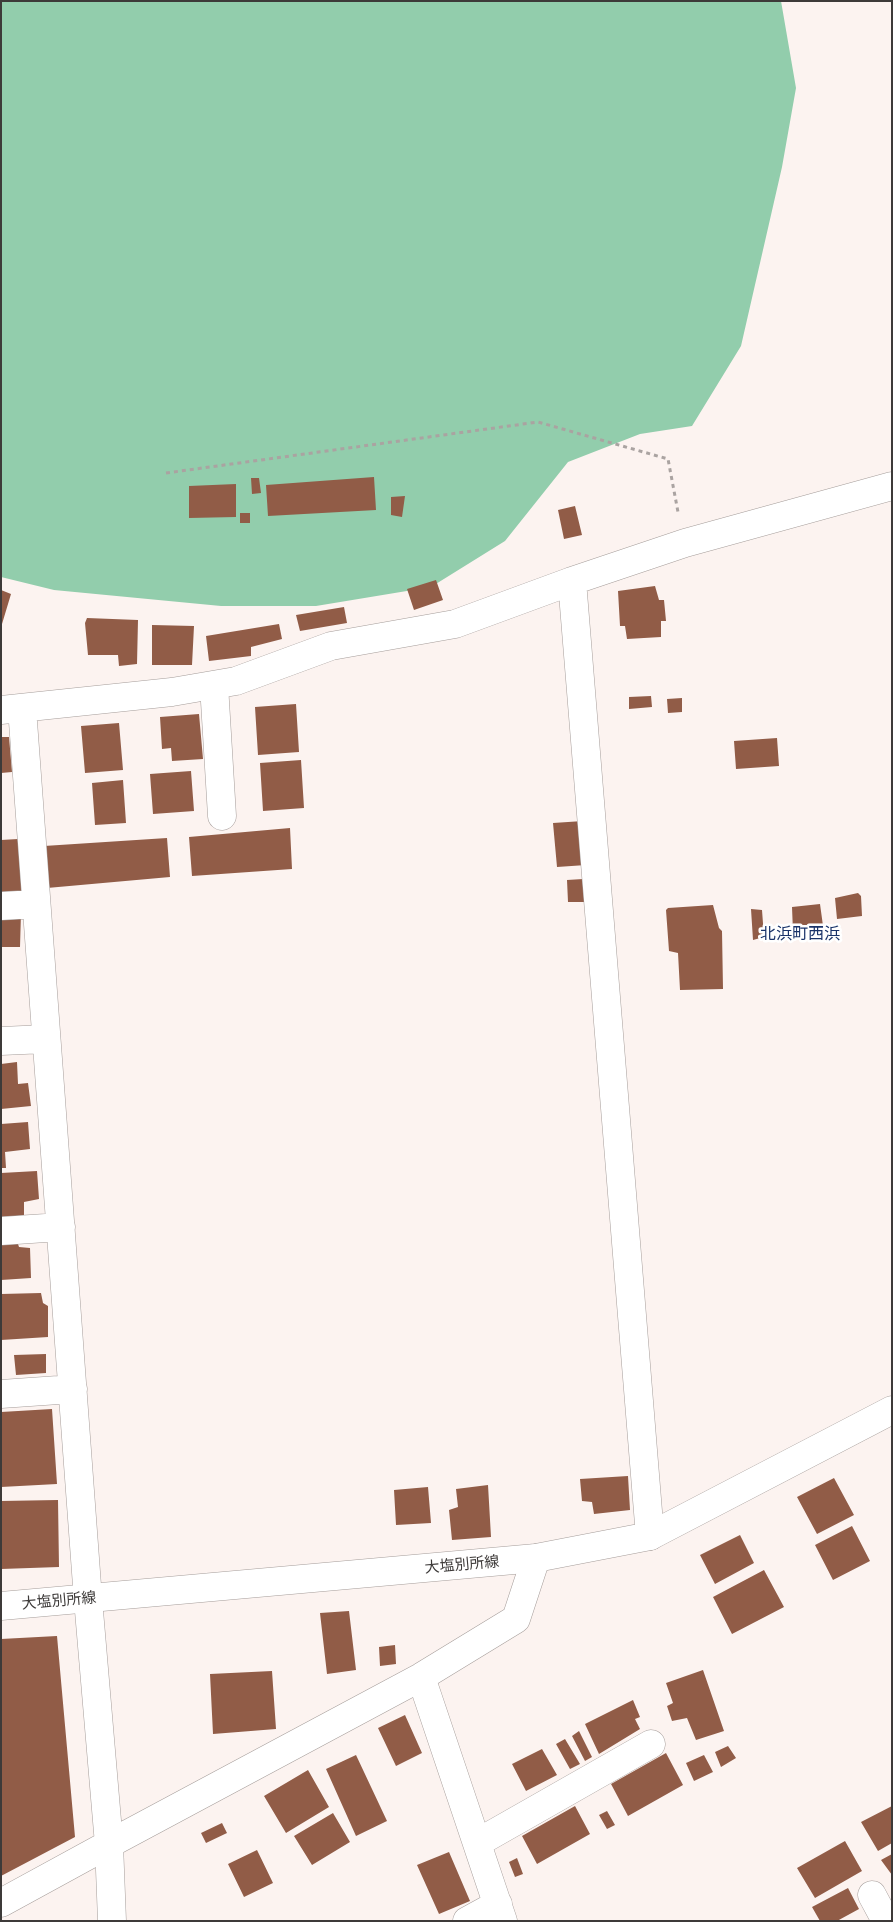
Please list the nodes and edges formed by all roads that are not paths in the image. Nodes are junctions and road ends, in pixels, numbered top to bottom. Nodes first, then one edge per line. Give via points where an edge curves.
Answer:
1 (892, 486) edge
2 (572, 581) junction
3 (214, 685) junction
4 (11, 709) edge
5 (222, 816) dead end
6 (36, 904) junction
7 (1, 906) edge
8 (46, 1039) junction
9 (1, 1041) edge
10 (61, 1227) junction
11 (1, 1231) edge
12 (73, 1389) junction
13 (1, 1394) edge
14 (892, 1410) edge
15 (650, 1536) junction
16 (536, 1558) junction
17 (88, 1599) junction
18 (1, 1606) edge
19 (421, 1677) junction
20 (651, 1744) dead end
21 (476, 1843) junction
22 (109, 1844) junction
23 (872, 1895) dead end
24 (1, 1903) edge
25 (500, 1912) edge
26 (892, 1918) edge
27 (112, 1921) edge
28 (467, 1921) edge
29 (887, 1921) edge

1 - 2 street via 685,543
2 - 3 street via 456,624 331,646 236,681
2 - 15 street
3 - 4 street
3 - 5 street
4 - 6 street
6 - 7 street
6 - 8 street
8 - 9 street
8 - 10 street
10 - 11 street
10 - 12 street
12 - 13 street
12 - 17 street
14 - 15 street, 大塩別所線
15 - 16 street, 大塩別所線
16 - 17 street, 大塩別所線
16 - 19 street via 516,1620
17 - 18 street, 大塩別所線
17 - 22 street
19 - 21 street
19 - 22 street
20 - 21 street
21 - 25 street
22 - 24 street
22 - 27 street
23 - 29 street
25 - 28 street
26 - 29 street

